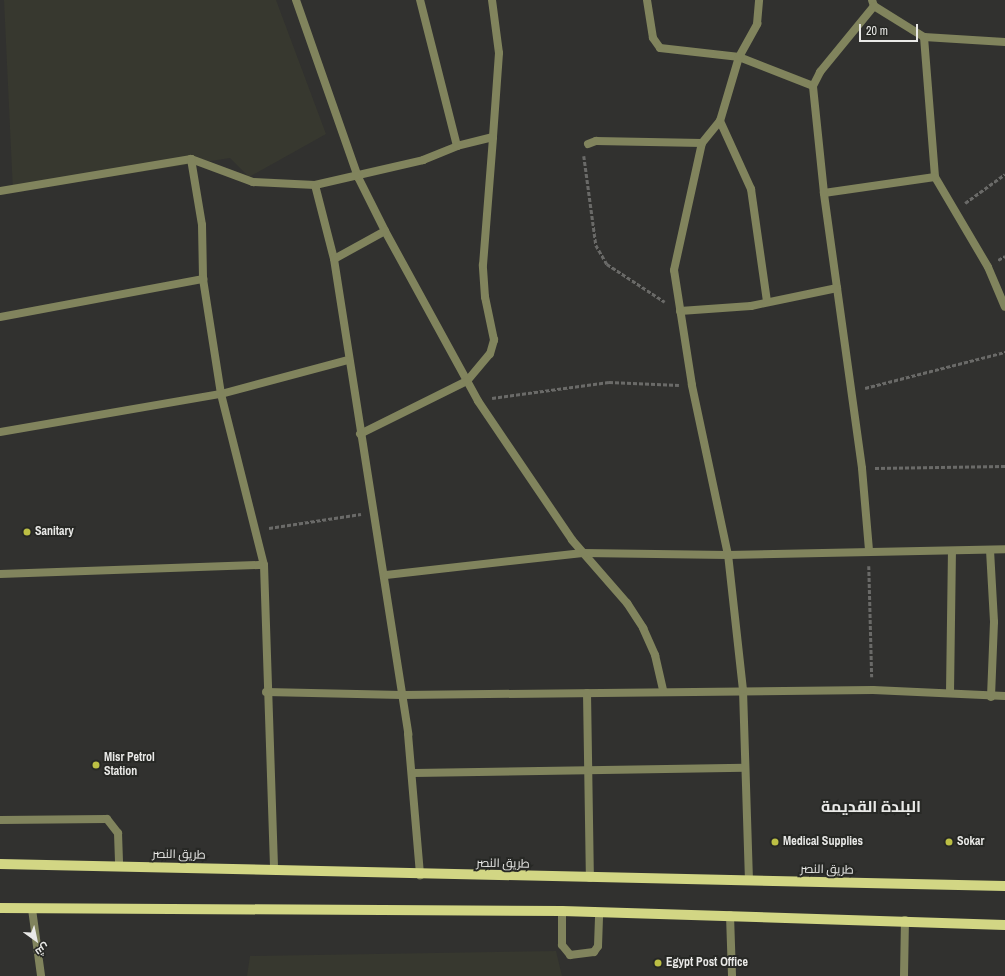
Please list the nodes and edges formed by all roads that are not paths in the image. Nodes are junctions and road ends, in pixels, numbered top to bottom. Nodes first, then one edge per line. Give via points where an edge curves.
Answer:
1 (296, 0) edge
2 (420, 0) edge
3 (492, 0) edge
4 (647, 0) edge
5 (759, 0) edge
6 (873, 3) edge
7 (924, 37) junction
8 (1005, 42) edge
9 (738, 57) junction
10 (813, 86) junction
11 (720, 121) junction
12 (493, 137) junction
13 (702, 142) junction
14 (588, 144) road end
15 (457, 146) junction
16 (191, 159) junction
17 (358, 177) junction
18 (936, 177) junction
19 (315, 185) junction
20 (0, 191) edge
21 (824, 193) junction
22 (385, 232) junction
23 (334, 258) junction
24 (203, 279) junction
25 (837, 288) junction
26 (767, 302) junction
27 (1005, 307) edge
28 (680, 312) junction
29 (0, 317) edge
30 (348, 360) junction
31 (467, 381) junction
32 (221, 394) junction
33 (0, 432) edge
34 (360, 434) junction
35 (1005, 549) edge
36 (869, 550) junction
37 (990, 550) junction
38 (952, 551) junction
39 (583, 553) junction
40 (728, 555) junction
41 (264, 564) junction
42 (0, 574) edge
43 (386, 575) junction
44 (743, 690) junction
45 (266, 692) junction
46 (587, 692) junction
47 (663, 692) junction
48 (950, 692) junction
49 (402, 695) junction
50 (1005, 696) edge
51 (991, 697) junction
52 (745, 768) junction
53 (588, 770) junction
54 (414, 773) junction
55 (0, 820) edge
56 (0, 864) edge
57 (118, 867) junction
58 (274, 870) junction
59 (420, 875) junction
60 (590, 878) junction
61 (750, 881) junction
62 (1005, 886) edge
63 (0, 908) edge
64 (32, 909) junction
65 (562, 912) junction
66 (600, 912) junction
67 (730, 916) junction
68 (905, 920) junction
69 (1005, 924) edge
70 (41, 976) edge
71 (732, 976) edge
72 (904, 976) edge

1 - 17 street
2 - 15 street
3 - 12 street via 499,53
4 - 9 street via 653,38 660,48
5 - 9 street via 757,24
6 - 7 street
6 - 10 street via 820,72
7 - 8 street
7 - 18 street
9 - 10 street
9 - 11 street
10 - 21 street
11 - 13 street
11 - 26 street via 748,177
12 - 15 street
12 - 31 street via 483,265 485,297 494,340 490,354
13 - 14 street via 596,141
13 - 28 street via 674,270
15 - 17 street via 423,160
16 - 19 street via 247,180
16 - 20 street
16 - 24 street via 202,225
17 - 19 street
17 - 22 street
18 - 21 street
18 - 27 street via 988,267
19 - 23 street
21 - 25 street
22 - 23 street
22 - 31 street
23 - 30 street
24 - 29 street
24 - 32 street
25 - 26 street
25 - 36 street via 853,391
26 - 28 street
28 - 40 street via 692,385
30 - 32 street
30 - 34 street
31 - 34 street
31 - 39 street
32 - 33 street
32 - 41 street via 252,531
34 - 43 street via 371,512
35 - 37 street
36 - 38 street
36 - 40 street
37 - 38 street
37 - 51 street via 994,622
38 - 48 street
39 - 40 street
39 - 43 street
39 - 47 street via 628,603 643,628 655,655
40 - 44 street
41 - 42 street
41 - 45 street
43 - 49 street
44 - 47 street
44 - 48 street
44 - 52 street
45 - 49 street
45 - 58 street
46 - 47 street
46 - 49 street
46 - 53 street
48 - 51 street
49 - 54 street
50 - 51 street
52 - 53 street
52 - 61 street
53 - 54 street
53 - 60 street
54 - 59 street
55 - 57 street via 107,819 115,824 118,833
56 - 57 main road, طريق النصر
57 - 58 main road, طريق النصر
58 - 59 main road, طريق النصر
59 - 60 main road, طريق النصر
60 - 61 main road, طريق النصر
61 - 62 main road, طريق النصر
63 - 64 main road
64 - 65 main road
64 - 70 street
65 - 66 main road
65 - 66 street via 562,946 564,952 576,955 588,955 598,946
66 - 67 main road
67 - 68 main road
67 - 71 street
68 - 69 main road
68 - 72 street

